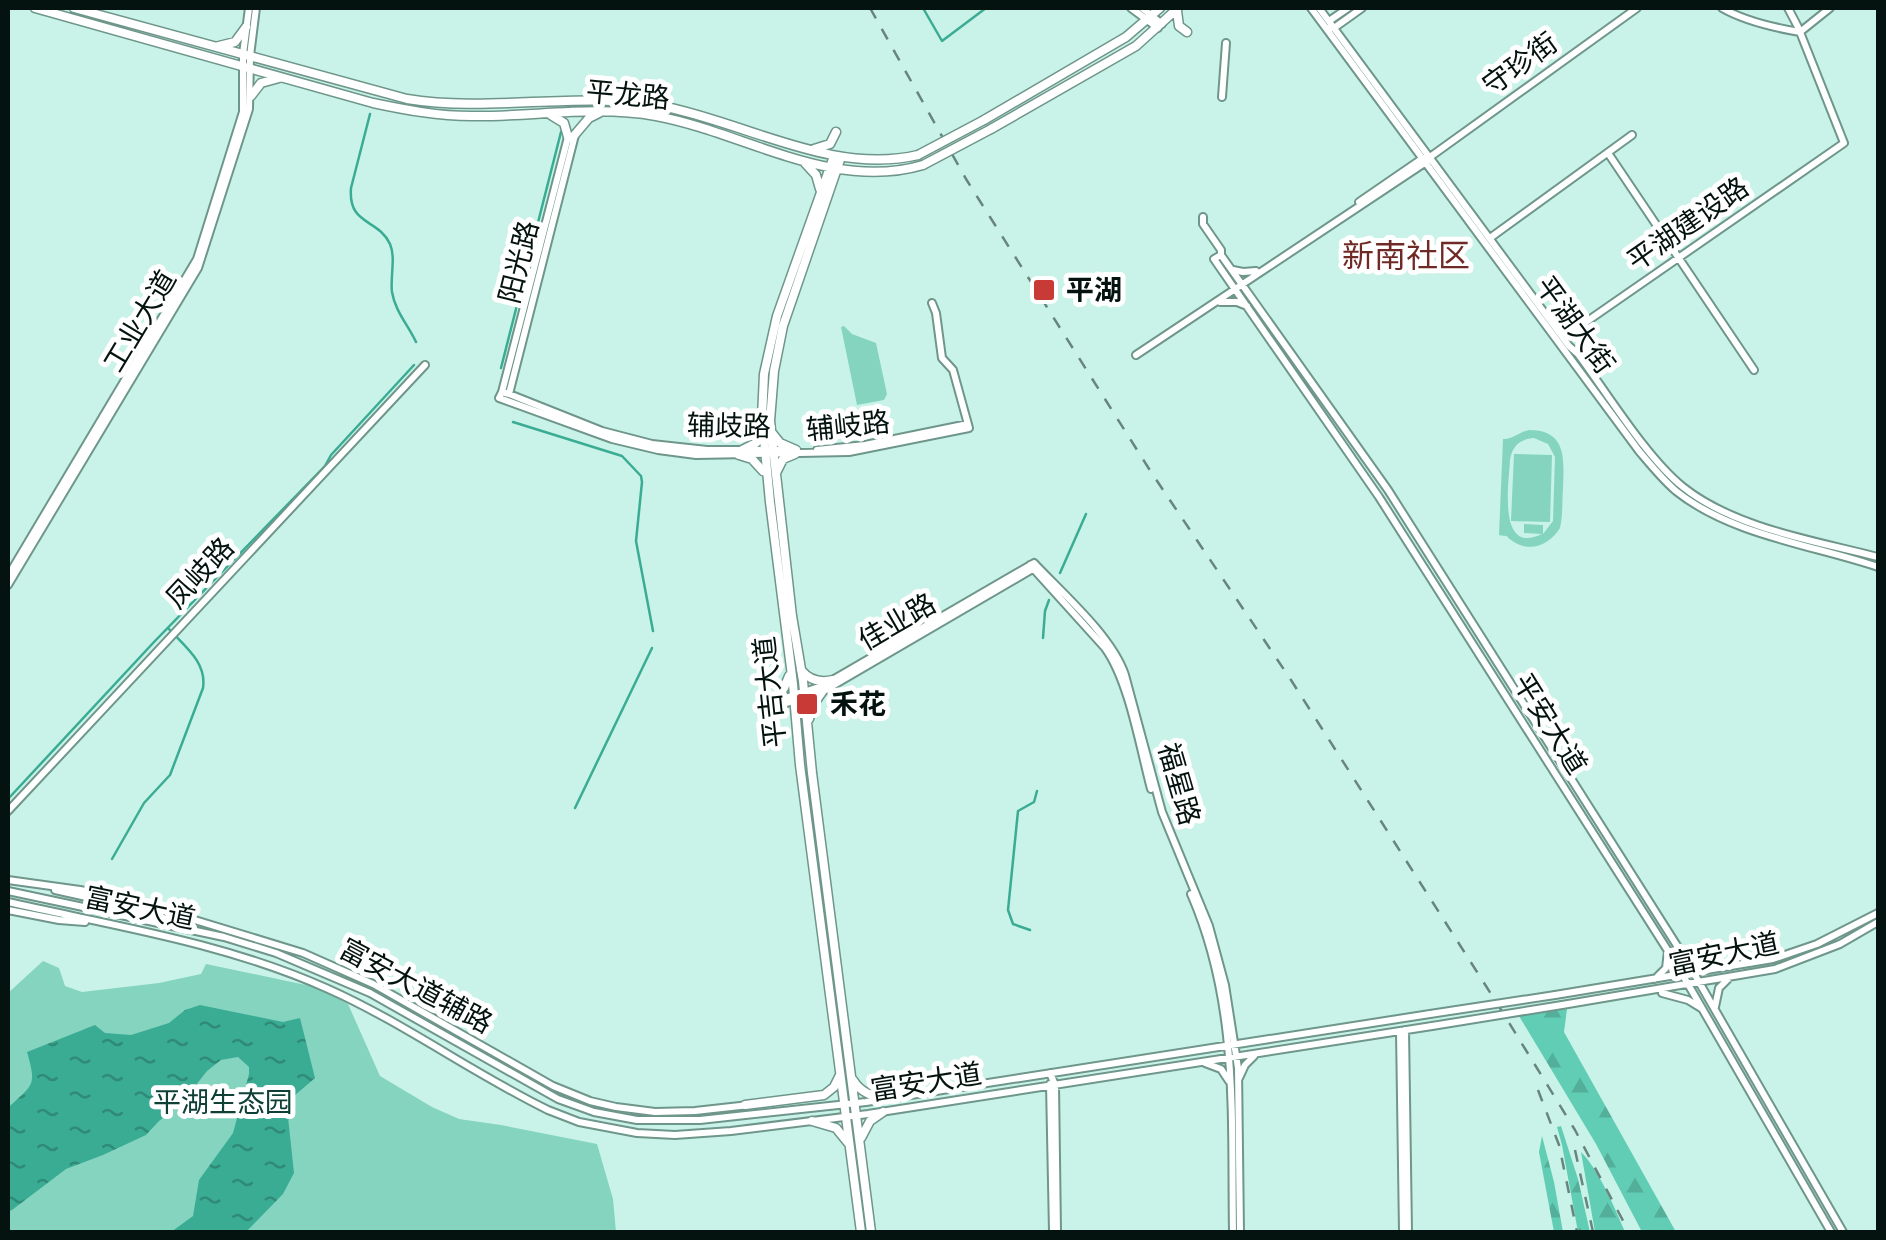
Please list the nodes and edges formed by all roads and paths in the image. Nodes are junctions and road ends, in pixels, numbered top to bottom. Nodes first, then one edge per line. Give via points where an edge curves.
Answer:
1 (35, 8) edge
2 (74, 8) edge
3 (252, 8) edge
4 (1132, 8) edge
5 (1142, 8) edge
6 (1160, 8) edge
7 (1178, 8) edge
8 (1311, 8) edge
9 (1319, 8) edge
10 (1348, 8) edge
11 (1362, 8) edge
12 (1637, 8) edge
13 (1722, 8) edge
14 (1788, 8) edge
15 (1830, 8) edge
16 (1149, 18) junction
17 (1329, 25) junction
18 (246, 27) junction
19 (1160, 27) junction
20 (1800, 32) junction
21 (1186, 35) dead end
22 (1226, 43) dead end
23 (214, 46) junction
24 (247, 55) junction
25 (247, 68) junction
26 (287, 78) junction
27 (251, 96) junction
28 (1222, 97) dead end
29 (603, 112) junction
30 (546, 114) junction
31 (988, 125) junction
32 (836, 132) dead end
33 (572, 136) junction
34 (1632, 136) dead end
35 (810, 149) junction
36 (1608, 153) junction
37 (837, 156) junction
38 (797, 158) junction
39 (1426, 159) junction
40 (834, 168) junction
41 (819, 196) junction
42 (1203, 220) dead end
43 (1490, 238) junction
44 (1218, 257) junction
45 (1679, 257) junction
46 (1232, 270) junction
47 (1256, 274) junction
48 (1238, 286) junction
49 (1214, 303) junction
50 (1250, 303) junction
51 (932, 304) dead end
52 (1560, 337) junction
53 (1136, 355) dead end
54 (425, 365) dead end
55 (1754, 370) dead end
56 (505, 396) joint
57 (767, 427) junction
58 (741, 452) junction
59 (769, 452) junction
60 (795, 452) junction
61 (771, 479) junction
62 (1407, 520) junction
63 (1398, 526) junction
64 (1878, 557) edge
65 (1033, 566) junction
66 (1878, 567) edge
67 (8, 576) edge
68 (8, 585) edge
69 (793, 651) junction
70 (790, 666) junction
71 (801, 670) junction
72 (832, 680) junction
73 (822, 692) junction
74 (805, 696) junction
75 (794, 699) junction
76 (774, 704) joint
77 (808, 728) junction
78 (809, 742) junction
79 (798, 743) junction
80 (8, 811) edge
81 (8, 880) edge
82 (28, 885) junction
83 (8, 891) edge
84 (8, 902) edge
85 (8, 910) edge
86 (1878, 913) edge
87 (1878, 922) edge
88 (103, 923) junction
89 (242, 942) junction
90 (1667, 950) junction
91 (1680, 951) junction
92 (1730, 967) junction
93 (1694, 973) junction
94 (1683, 975) junction
95 (1730, 978) junction
96 (1655, 980) junction
97 (1700, 984) junction
98 (1689, 985) junction
99 (1650, 992) junction
100 (1704, 1012) junction
101 (1717, 1013) junction
102 (1403, 1030) junction
103 (1282, 1037) junction
104 (1232, 1045) junction
105 (482, 1046) junction
106 (1283, 1049) junction
107 (1262, 1052) junction
108 (1168, 1055) junction
109 (1233, 1057) junction
110 (1198, 1062) junction
111 (841, 1065) junction
112 (1170, 1067) junction
113 (1074, 1069) junction
114 (1050, 1073) junction
115 (1028, 1076) junction
116 (521, 1078) junction
117 (853, 1079) junction
118 (1077, 1082) junction
119 (1234, 1084) junction
120 (1052, 1085) junction
121 (1030, 1089) junction
122 (887, 1098) junction
123 (851, 1103) junction
124 (745, 1105) junction
125 (800, 1109) junction
126 (883, 1112) junction
127 (852, 1116) junction
128 (812, 1121) junction
129 (861, 1142) junction
130 (851, 1151) junction
131 (861, 1232) edge
132 (872, 1232) edge
133 (1055, 1232) edge
134 (1236, 1232) edge
135 (1406, 1232) edge
136 (1832, 1232) edge
137 (1843, 1232) edge

1 - 25 main road, 平龙路
2 - 23 main road, 平龙路
3 - 18 main road
3 - 24 main road
4 - 16 main road
5 - 16 main road
6 - 16 main road, 平龙路
7 - 19 main road, 平龙路
7 - 21 main road
8 - 17 main road, 平湖大街
9 - 17 main road, 平湖大街
10 - 17 main road
11 - 17 main road
12 - 39 main road, 守珍街
13 - 20 main road
14 - 20 main road
15 - 20 main road
16 - 19 main road
16 - 31 main road, 平龙路
17 - 39 main road, 平湖大街
18 - 23 main road via 235,42
18 - 24 main road
19 - 31 main road, 平龙路
20 - 45 main road, 平湖建设路 via 1844,142
22 - 28 main road
23 - 24 main road, 平龙路
24 - 25 main road, 工业大道
24 - 35 main road, 平龙路 via 426,102 660,106
25 - 26 main road, 平龙路
25 - 27 main road, 工业大道
25 - 67 main road, 工业大道 via 243,112 197,259
26 - 27 main road via 266,81
26 - 30 main road, 平龙路 via 414,111
27 - 68 main road, 工业大道 via 198,268
29 - 30 main road, 平龙路
29 - 33 main road
29 - 38 main road, 平龙路 via 667,118
30 - 33 main road
31 - 37 main road, 平龙路, bridge via 918,155
31 - 40 main road, 平龙路, bridge via 923,165
32 - 35 main road via 826,146
33 - 56 main road, 阳光路
34 - 36 main road
35 - 37 main road, 平龙路
36 - 43 main road
36 - 45 main road
37 - 40 main road, 平吉大道
38 - 40 main road, 平龙路
38 - 41 main road via 816,175
39 - 43 main road, 平湖大街
39 - 47 main road, 守珍街
39 - 52 main road, 平湖大街
40 - 41 main road, 平吉大道
40 - 57 main road, 平吉大道 via 783,326
41 - 57 main road, 平吉大道 via 773,330 764,374
42 - 44 main road, 平安大道 via 1221,250
43 - 52 main road, 平湖大街
44 - 46 main road, 平安大道
44 - 48 main road, 平安大道
45 - 52 main road, 平湖建设路
45 - 55 main road
46 - 47 main road
46 - 48 main road, 平安大道
47 - 48 main road, 守珍街
47 - 50 main road
48 - 49 main road, 守珍街
48 - 50 main road, 平安大道
49 - 50 main road
49 - 53 main road, 守珍街
50 - 62 main road, 平安大道
50 - 63 main road, 平安大道
51 - 60 main road, 辅歧路 via 942,358 953,370 969,426
52 - 64 main road, 平湖大街 via 1682,486 1764,527
52 - 66 main road, 平湖大街 via 1639,451 1677,492 1736,524
54 - 80 main road, 凤岐路
56 - 58 main road, 辅歧路 via 634,440
57 - 58 main road
57 - 59 main road, 平吉大道
57 - 60 main road
58 - 59 main road, 辅歧路
58 - 61 main road
59 - 60 main road, 辅岐路
59 - 61 main road, 平吉大道
60 - 61 main road
61 - 69 main road, 平吉大道
62 - 63 main road
62 - 91 main road, 平安大道
63 - 90 main road, 平安大道
65 - 72 main road, 佳业路
65 - 73 main road, 佳业路
65 - 104 main road, 福星路 via 1117,668 1160,820 1210,944
69 - 70 main road, 平吉大道
69 - 71 main road, 平吉大道
70 - 75 main road, 平吉大道
70 - 76 main road
71 - 72 main road
71 - 74 main road, 平吉大道
72 - 74 main road, 佳业路
73 - 74 main road, 佳业路
73 - 77 main road
74 - 75 main road, 佳业路
74 - 77 main road, 平吉大道
75 - 76 main road, 佳业路
75 - 79 main road, 平吉大道
77 - 78 main road, 平吉大道
78 - 79 main road
78 - 117 main road, 平吉大道
79 - 111 main road, 平吉大道
81 - 82 main road, 富安大道辅路
82 - 89 main road
82 - 105 main road, 富安大道辅路 via 129,900 287,948 373,984
83 - 89 main road, 富安大道
84 - 88 main road, 富安大道
85 - 88 main road
86 - 92 main road, 富安大道 via 1803,950
87 - 95 main road, 富安大道 via 1788,965
88 - 128 main road, 富安大道 via 230,952 304,978 579,1122 664,1135
89 - 116 main road, 富安大道 via 353,985
90 - 94 main road, 平安大道
90 - 96 main road via 1666,968
91 - 92 main road
91 - 93 main road, 平安大道
92 - 93 main road, 富安大道
93 - 94 main road, 富安大道
93 - 97 main road, 平安大道
94 - 96 main road, 富安大道
94 - 98 main road, 平安大道
95 - 97 main road, 富安大道
95 - 101 main road via 1718,992
96 - 103 main road, 富安大道, bridge
97 - 98 main road, 富安大道
97 - 101 main road, 平安大道
98 - 99 main road, 富安大道
98 - 100 main road, 平安大道
99 - 100 main road via 1681,998
99 - 102 main road, 富安大道, bridge
100 - 136 main road, 平安大道
101 - 137 main road, 平安大道
102 - 106 main road, 富安大道
102 - 135 main road
103 - 104 main road, 富安大道
103 - 106 main road
104 - 108 main road, 富安大道
104 - 109 main road, 福星路
105 - 116 main road
105 - 124 main road, 富安大道辅路 via 553,1086 603,1104 668,1112
106 - 107 main road, 富安大道
107 - 109 main road, 富安大道
107 - 119 main road via 1248,1060
108 - 112 main road
108 - 113 main road, 富安大道
109 - 110 main road, 富安大道
109 - 119 main road, 福星路
110 - 112 main road, 富安大道
110 - 119 main road via 1221,1069
111 - 123 main road, 平吉大道
111 - 124 main road via 838,1082 824,1094
112 - 118 main road, 富安大道
113 - 114 main road, 富安大道
113 - 118 main road
114 - 115 main road, 富安大道
114 - 120 main road
115 - 121 main road
115 - 122 main road, 富安大道
116 - 125 main road, 富安大道 via 570,1104 637,1120
117 - 122 main road via 868,1094
117 - 123 main road, 平吉大道
118 - 120 main road, 富安大道
119 - 134 main road, 福星路
120 - 121 main road, 富安大道
120 - 133 main road
121 - 126 main road, 富安大道
122 - 123 main road, 富安大道
123 - 125 main road, 富安大道
123 - 127 main road, 平吉大道
124 - 125 main road, 富安大道辅路
126 - 127 main road, 富安大道
126 - 129 main road via 870,1121
127 - 128 main road, 富安大道
127 - 129 main road, 平吉大道
127 - 130 main road, 平吉大道
128 - 130 main road via 836,1128
129 - 132 main road, 平吉大道
130 - 131 main road, 平吉大道

